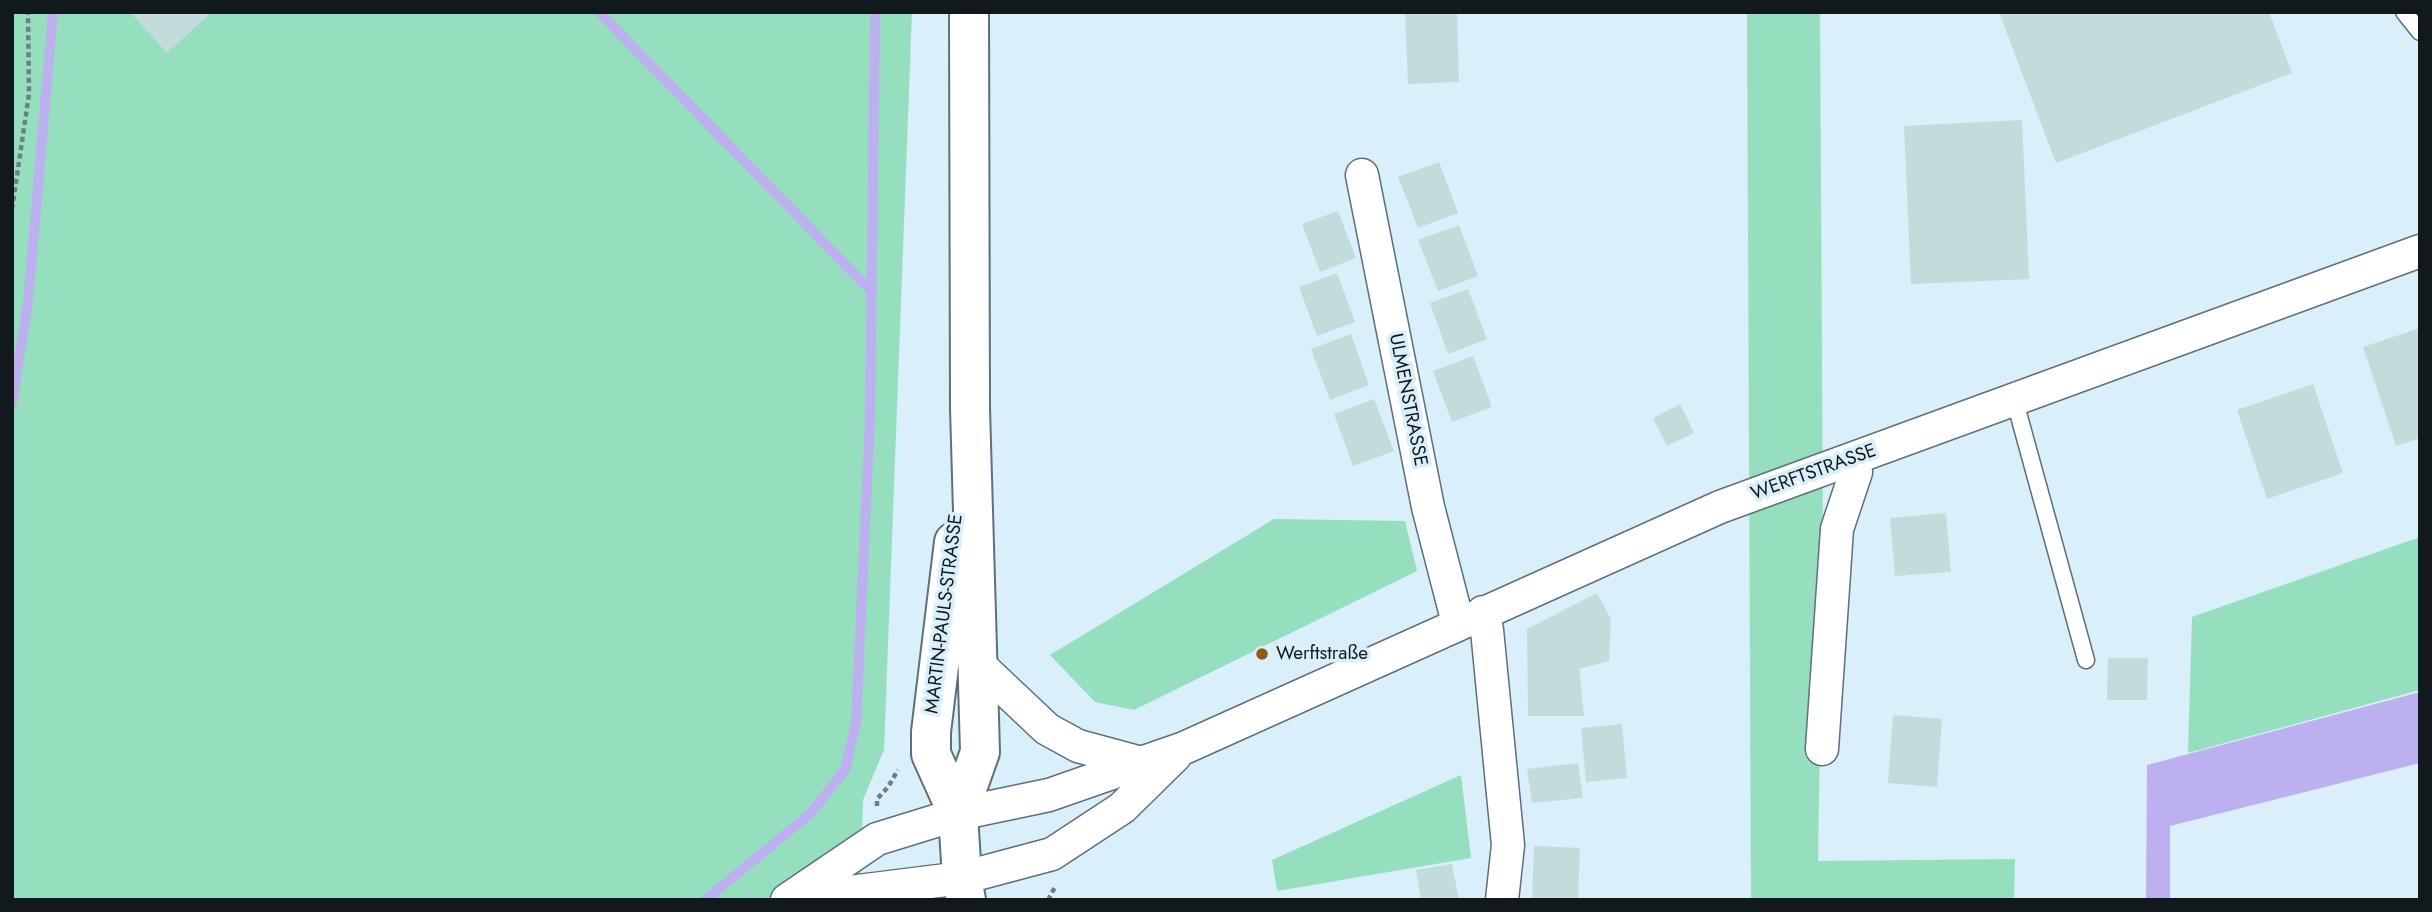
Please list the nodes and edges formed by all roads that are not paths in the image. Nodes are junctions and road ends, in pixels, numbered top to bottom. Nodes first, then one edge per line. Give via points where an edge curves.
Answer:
1 (969, 12) edge
2 (2404, 12) edge
3 (2420, 32) edge
4 (1362, 175) dead end
5 (2420, 250) edge
6 (2014, 398) junction
7 (970, 408) junction
8 (1854, 458) junction
9 (1470, 618) junction
10 (2086, 660) dead end
11 (976, 662) junction
12 (1184, 748) junction
13 (1822, 749) dead end
14 (1141, 763) junction
15 (958, 814) junction
16 (961, 893) edge
17 (1502, 900) edge

1 - 7 street, MARTIN-PAULS-STRASSE
2 - 3 lane
4 - 9 street, ULMENSTRASSE via 1428,507
5 - 6 street, WERFTSTRASSE
6 - 8 street, WERFTSTRASSE
6 - 10 lane
7 - 11 street, MARTIN-PAULS-STRASSE
7 - 15 street, MARTIN-PAULS-STRASSE via 931,732 931,754
8 - 9 street, WERFTSTRASSE via 1720,508
8 - 13 street via 1856,472 1837,529
9 - 12 street, WERFTSTRASSE
9 - 17 street, ULMENSTRASSE via 1487,630 1508,845
11 - 14 street via 1047,729 1078,746
11 - 15 street, MARTIN-PAULS-STRASSE via 980,752
12 - 14 street, WERFTSTRASSE
12 - 16 street, WERFTSTRASSE via 1122,808 1052,854
14 - 15 street, WERFTSTRASSE via 1049,795
15 - 16 street, MARTIN-PAULS-STRASSE
15 - 16 street, WERFTSTRASSE via 877,839 788,900

